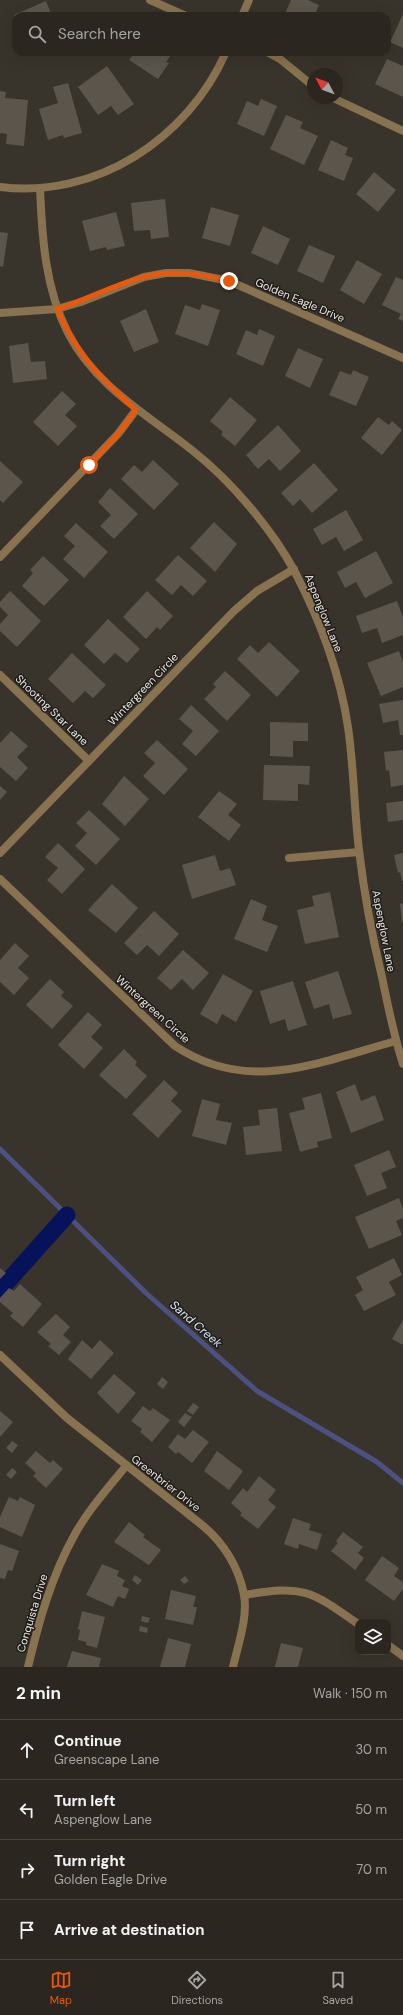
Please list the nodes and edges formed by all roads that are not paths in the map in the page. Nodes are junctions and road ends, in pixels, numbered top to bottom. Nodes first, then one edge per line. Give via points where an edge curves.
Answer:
1 (150, 0) edge
2 (250, 0) edge
3 (177, 12) edge
4 (244, 12) edge
5 (224, 56) edge
6 (274, 56) edge
7 (307, 81) edge
8 (343, 103) edge
9 (403, 131) edge
10 (0, 187) edge
11 (40, 188) junction
12 (57, 309) junction
13 (0, 313) edge
14 (403, 358) edge
15 (136, 410) junction
16 (0, 557) edge
17 (294, 569) junction
18 (0, 675) edge
19 (89, 761) junction
20 (0, 852) edge
21 (359, 852) junction
22 (289, 858) dead end
23 (0, 879) edge
24 (396, 1041) junction
25 (403, 1064) edge
26 (0, 1355) edge
27 (126, 1466) junction
28 (244, 1595) junction
29 (355, 1622) edge
30 (391, 1647) edge
31 (403, 1656) edge
32 (28, 1667) edge
33 (233, 1667) edge

1 - 3 street
2 - 4 street
5 - 11 street via 207,88 192,108 159,142 137,156 94,176
6 - 7 street
8 - 9 street
10 - 11 street
11 - 12 street, Aspenglow Lane via 47,271
12 - 13 street, Golden Eagle Drive
12 - 14 street, Golden Eagle Drive via 144,277 166,273 207,275 229,281
12 - 15 street, Aspenglow Lane via 80,353 108,385
15 - 16 street via 118,434
15 - 17 street, Aspenglow Lane via 196,453 221,477 259,520
17 - 19 street, Wintergreen Circle via 257,591 234,611
17 - 21 street, Aspenglow Lane via 322,632 341,694 348,726
18 - 19 street, Shooting Star Lane
19 - 20 street, Wintergreen Circle
21 - 22 street
21 - 24 street, Aspenglow Lane via 372,933
23 - 24 street, Wintergreen Circle via 175,1046 208,1064 245,1072 272,1072
24 - 25 street, Aspenglow Lane
26 - 27 street, Greenbrier Drive via 67,1418
27 - 28 street, Greenbrier Drive via 213,1534 231,1559
27 - 32 street, Conquista Drive via 87,1515 60,1564 44,1605
28 - 29 street via 276,1590 302,1591 324,1601
28 - 33 street, Greenbrier Drive via 244,1614
30 - 31 street

